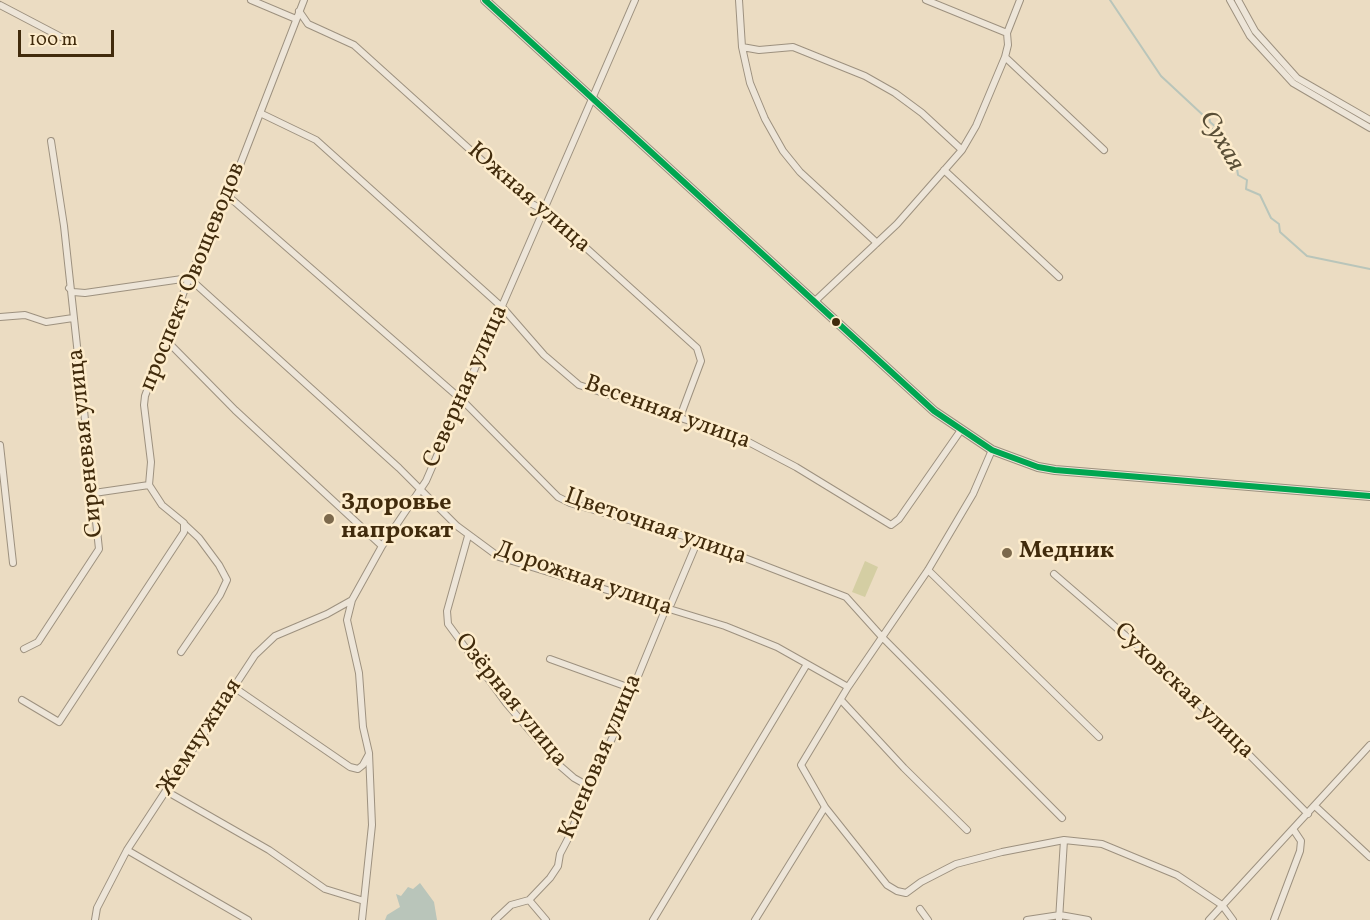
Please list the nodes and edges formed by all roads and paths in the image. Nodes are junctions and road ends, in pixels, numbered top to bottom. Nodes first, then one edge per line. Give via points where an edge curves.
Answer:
1 (251, 0) edge
2 (304, 0) edge
3 (485, 0) edge
4 (635, 0) edge
5 (739, 0) edge
6 (926, 0) edge
7 (1020, 0) edge
8 (1230, 0) edge
9 (1238, 0) edge
10 (0, 4) edge
11 (300, 12) junction
12 (296, 19) junction
13 (1007, 33) junction
14 (61, 37) dead end
15 (742, 47) junction
16 (1005, 57) junction
17 (593, 100) junction
18 (260, 112) junction
19 (1370, 120) edge
20 (1370, 128) edge
21 (51, 141) dead end
22 (962, 150) junction
23 (1104, 150) dead end
24 (944, 170) junction
25 (228, 196) junction
26 (544, 210) junction
27 (877, 243) junction
28 (1059, 277) dead end
29 (189, 278) junction
30 (69, 288) junction
31 (814, 302) junction
32 (502, 308) junction
33 (0, 317) edge
34 (73, 318) junction
35 (166, 340) junction
36 (462, 401) junction
37 (680, 417) junction
38 (961, 430) junction
39 (0, 445) edge
40 (992, 450) junction
41 (148, 485) junction
42 (420, 489) junction
43 (94, 493) junction
44 (1370, 496) edge
45 (184, 523) junction
46 (468, 536) junction
47 (698, 540) junction
48 (382, 546) junction
49 (13, 563) dead end
50 (928, 570) junction
51 (1054, 574) dead end
52 (352, 600) junction
53 (666, 608) junction
54 (882, 637) junction
55 (24, 649) dead end
56 (181, 652) dead end
57 (550, 658) dead end
58 (807, 664) junction
59 (848, 687) junction
60 (235, 688) junction
61 (633, 689) junction
62 (22, 700) dead end
63 (841, 700) junction
64 (1099, 737) dead end
65 (1370, 745) edge
66 (369, 753) junction
67 (590, 787) junction
68 (166, 791) junction
69 (1315, 806) junction
70 (825, 807) junction
71 (1308, 814) junction
72 (1062, 818) dead end
73 (967, 830) dead end
74 (1293, 830) junction
75 (1064, 840) junction
76 (127, 850) junction
77 (1370, 857) edge
78 (529, 900) junction
79 (364, 901) junction
80 (1222, 906) junction
81 (920, 909) dead end
82 (1059, 917) edge
83 (95, 920) edge
84 (248, 920) edge
85 (362, 920) edge
86 (495, 920) edge
87 (546, 920) edge
88 (652, 920) edge
89 (754, 920) edge
90 (928, 920) edge
91 (1027, 920) edge
92 (1088, 920) edge
93 (1209, 920) edge
94 (1233, 920) edge
95 (1274, 920) edge

1 - 12 street
2 - 11 street, проспект Овощеводов
3 - 17 street
4 - 17 street, Северная улица
5 - 15 street
6 - 13 street
7 - 13 street
8 - 20 street via 1250,36 1293,83
9 - 19 street via 1255,31 1297,78
10 - 14 street
11 - 12 street, проспект Овощеводов
11 - 26 street, Южная улица via 308,24 354,45 528,202
12 - 18 street, проспект Овощеводов
13 - 16 street
15 - 22 street via 794,47 865,76 922,113
15 - 27 street via 750,82 783,151 800,172
16 - 22 street
16 - 23 street
17 - 26 street, Северная улица
17 - 31 street
18 - 25 street, проспект Овощеводов
18 - 32 street, Весенняя улица via 316,140
21 - 30 street, Сиреневая улица
22 - 24 street
24 - 27 street
24 - 28 street
25 - 29 street, проспект Овощеводов
25 - 36 street, Цветочная улица
26 - 32 street, Северная улица
26 - 37 street, Южная улица via 697,348 701,361
27 - 31 street
29 - 30 street via 85,293
29 - 35 street, проспект Овощеводов
29 - 42 street, Дорожная улица
30 - 34 street, Сиреневая улица
31 - 38 street via 934,411
32 - 36 street, Северная улица
32 - 37 street, Весенняя улица via 544,355 579,385
33 - 34 street via 25,315 46,322
34 - 43 street, Сиреневая улица
35 - 41 street, проспект Овощеводов via 152,372 144,405 151,462
35 - 48 street via 235,410
36 - 42 street, Северная улица
36 - 47 street, Цветочная улица via 558,497
37 - 38 street, Весенняя улица via 738,437 891,525
38 - 40 street
39 - 49 street
40 - 44 street via 1054,470
40 - 50 street via 973,494
41 - 43 street
41 - 45 street via 162,505
42 - 46 street, Дорожная улица
42 - 48 street, Северная улица
43 - 55 street, Сиреневая улица via 99,549 38,642
45 - 56 street via 227,580
45 - 62 street via 184,532 59,722
46 - 53 street, Дорожная улица via 499,557
46 - 67 street, Озёрная улица via 447,611 448,624 506,703 559,765
47 - 53 street, Кленовая улица
47 - 54 street, Цветочная улица via 846,597
48 - 52 street, Северная улица
50 - 54 street
50 - 64 street
51 - 71 street, Суховская улица via 1162,667
52 - 60 street, Жемчужная via 275,636 255,655
52 - 66 street, Северная улица via 347,620 359,673
53 - 58 street, Дорожная улица via 725,626
53 - 61 street, Кленовая улица
54 - 59 street
54 - 72 street, Цветочная улица
57 - 61 street
58 - 59 street, Дорожная улица
58 - 88 street
59 - 63 street
60 - 66 street via 350,767 357,769 363,765
60 - 68 street, Жемчужная
61 - 67 street, Кленовая улица
63 - 70 street via 801,765
63 - 73 street
65 - 69 street
66 - 79 street, Северная улица via 372,825
67 - 78 street, Кленовая улица via 558,866
68 - 76 street, Жемчужная
68 - 79 street via 325,889
69 - 71 street
69 - 77 street
70 - 75 street via 887,885 906,893 956,864
70 - 89 street
71 - 74 street
74 - 80 street
74 - 95 street via 1301,841 1300,851
75 - 80 street via 1113,848 1177,875
75 - 82 street
76 - 83 street, Жемчужная via 97,908
76 - 84 street
78 - 86 street, Кленовая улица via 511,905
78 - 87 street
79 - 85 street, Северная улица
80 - 93 street
80 - 94 street
81 - 90 street
82 - 91 street
82 - 92 street

